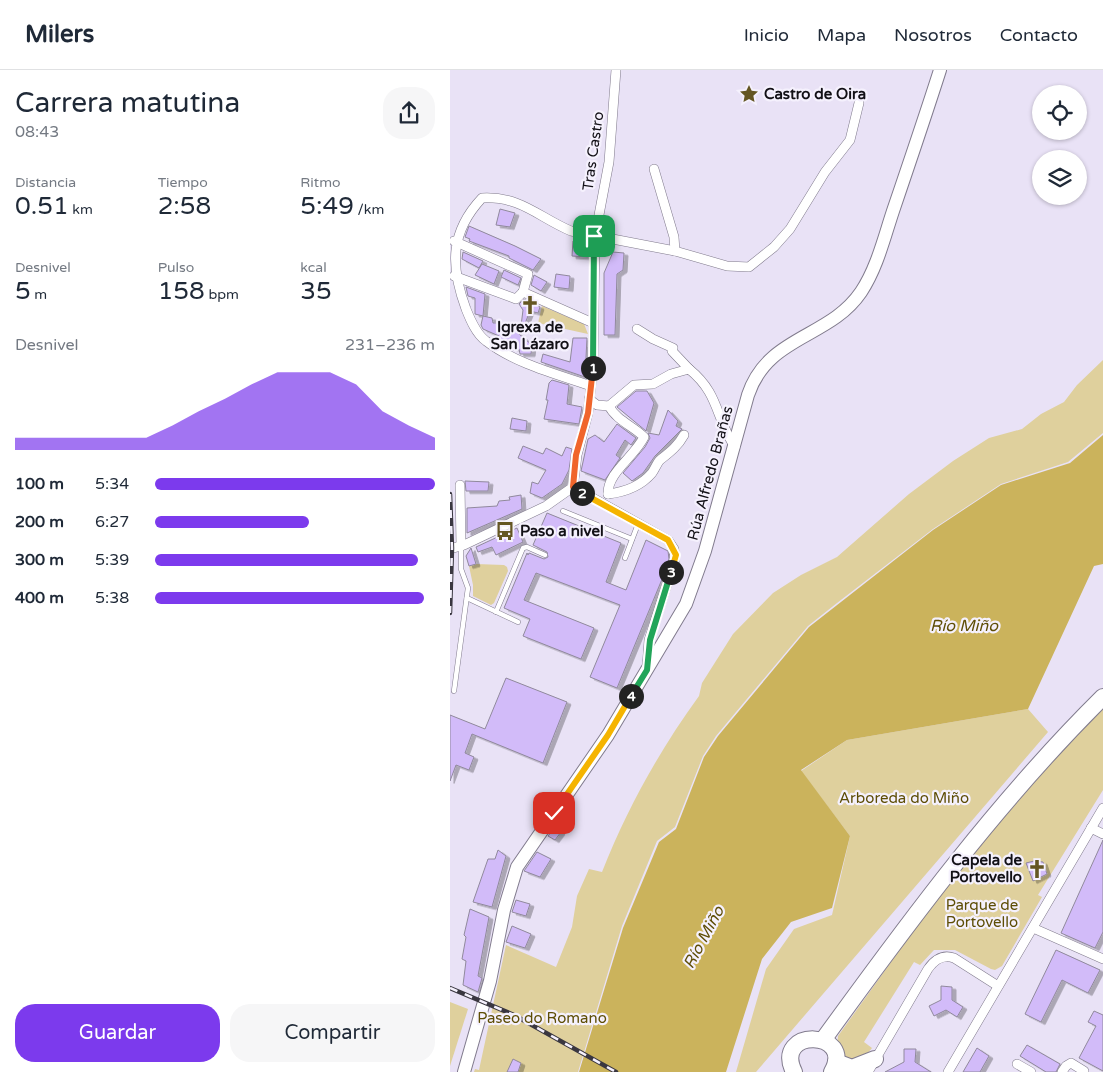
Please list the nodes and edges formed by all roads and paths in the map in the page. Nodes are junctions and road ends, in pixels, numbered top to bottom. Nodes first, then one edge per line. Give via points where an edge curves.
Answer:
1 (616, 70) edge
2 (940, 70) edge
3 (859, 103) dead end
4 (654, 169) dead end
5 (594, 236) junction
6 (454, 241) junction
7 (675, 251) junction
8 (454, 276) junction
9 (523, 292) junction
10 (594, 323) junction
11 (637, 329) dead end
12 (690, 370) junction
13 (591, 386) junction
14 (589, 399) junction
15 (609, 406) junction
16 (684, 435) dead end
17 (735, 447) junction
18 (460, 485) dead end
19 (573, 487) junction
20 (608, 494) junction
21 (598, 503) junction
22 (563, 511) dead end
23 (638, 524) junction
24 (632, 539) junction
25 (454, 548) edge
26 (546, 555) dead end
27 (625, 558) dead end
28 (467, 598) junction
29 (496, 612) junction
30 (518, 622) dead end
31 (647, 670) junction
32 (454, 691) dead end
33 (1103, 697) edge
34 (1103, 808) edge
35 (1091, 828) junction
36 (1103, 834) edge
37 (1033, 928) junction
38 (1103, 959) edge
39 (998, 986) junction
40 (823, 1040) junction
41 (1017, 1064) dead end
42 (872, 1066) edge
43 (834, 1067) edge
44 (464, 1072) edge
45 (794, 1072) edge
46 (948, 1072) edge
47 (1032, 1072) edge
48 (1062, 1072) edge
49 (1085, 1072) edge

1 - 5 street, Tras Castro via 609,162
2 - 17 street, Rúa Alfredo Brañas via 868,280 838,317 786,346 760,370 748,394
3 - 7 street via 850,140 825,172 790,229 758,262 749,267 728,266
4 - 7 street via 674,237
5 - 6 street via 571,231 524,204 482,198 469,211
5 - 7 street
5 - 10 street, Tras Castro
6 - 8 street via 451,264
6 - 9 street via 528,274
8 - 9 street via 516,299
8 - 13 street via 472,322 484,340 534,366
9 - 10 street
10 - 13 street, Tras Castro
11 - 12 street via 673,348 672,351
12 - 15 street via 671,374 654,384 634,385
12 - 17 street via 704,382 719,409 726,434
13 - 14 street, Tras Castro
14 - 15 street via 597,405
14 - 19 street, Tras Castro via 576,455
15 - 20 street via 613,414 644,437 608,486
16 - 20 street via 677,447 660,460 643,482 625,492
17 - 31 street, Rúa Alfredo Brañas via 694,586 678,620
18 - 25 street
19 - 21 street
19 - 25 street via 546,506
20 - 21 street
21 - 23 street
22 - 24 lane
23 - 24 lane
23 - 31 street via 668,540 676,555 650,640
24 - 27 lane
25 - 28 lane via 468,588
26 - 29 lane via 523,548
28 - 29 lane
28 - 32 lane
29 - 30 lane
31 - 44 street, Rúa Alfredo Brañas via 608,735 517,867
33 - 40 highway via 1058,742 970,843
34 - 35 street
35 - 36 street
35 - 37 street
37 - 38 street
37 - 39 street
39 - 42 street via 954,958 943,956 937,959 928,969
39 - 46 street
40 - 43 highway via 833,1049
40 - 45 highway via 808,1038 796,1046 791,1060
41 - 47 street
42 - 43 highway
48 - 49 street via 1071,1063

